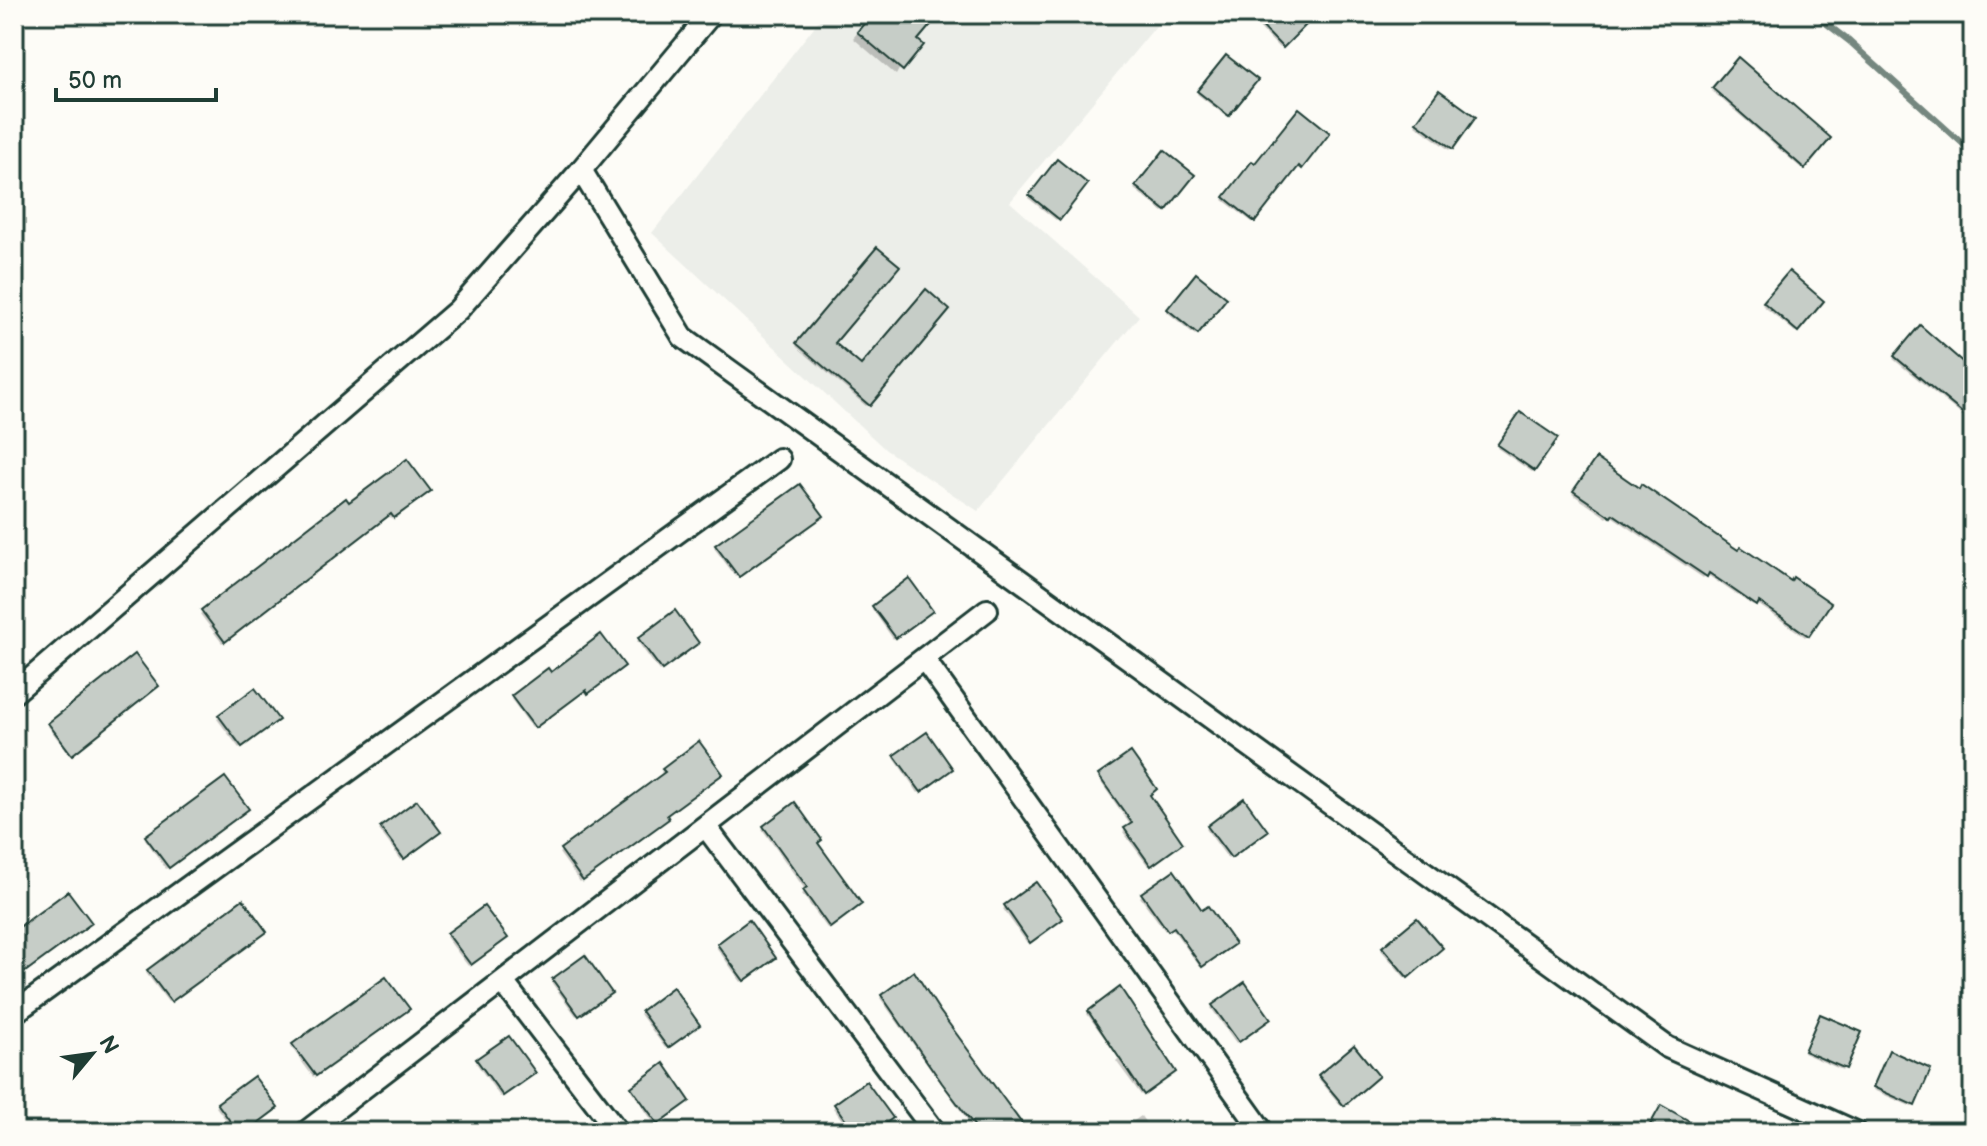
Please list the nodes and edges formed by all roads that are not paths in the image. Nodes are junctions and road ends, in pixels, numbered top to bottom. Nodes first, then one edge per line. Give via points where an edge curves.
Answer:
1 (711, 14) edge
2 (581, 170) junction
3 (779, 459) dead end
4 (987, 610) dead end
5 (924, 659) junction
6 (14, 693) edge
7 (706, 827) junction
8 (503, 982) junction
9 (14, 1013) edge
10 (306, 1132) edge
11 (618, 1132) edge
12 (935, 1132) edge
13 (1263, 1132) edge
14 (1856, 1132) edge

1 - 2 street
2 - 6 street via 458,310
2 - 14 street via 683,337 1667,1047
3 - 9 street
4 - 5 street
5 - 7 street
5 - 13 street
7 - 8 street
7 - 12 street
8 - 10 street
8 - 11 street

